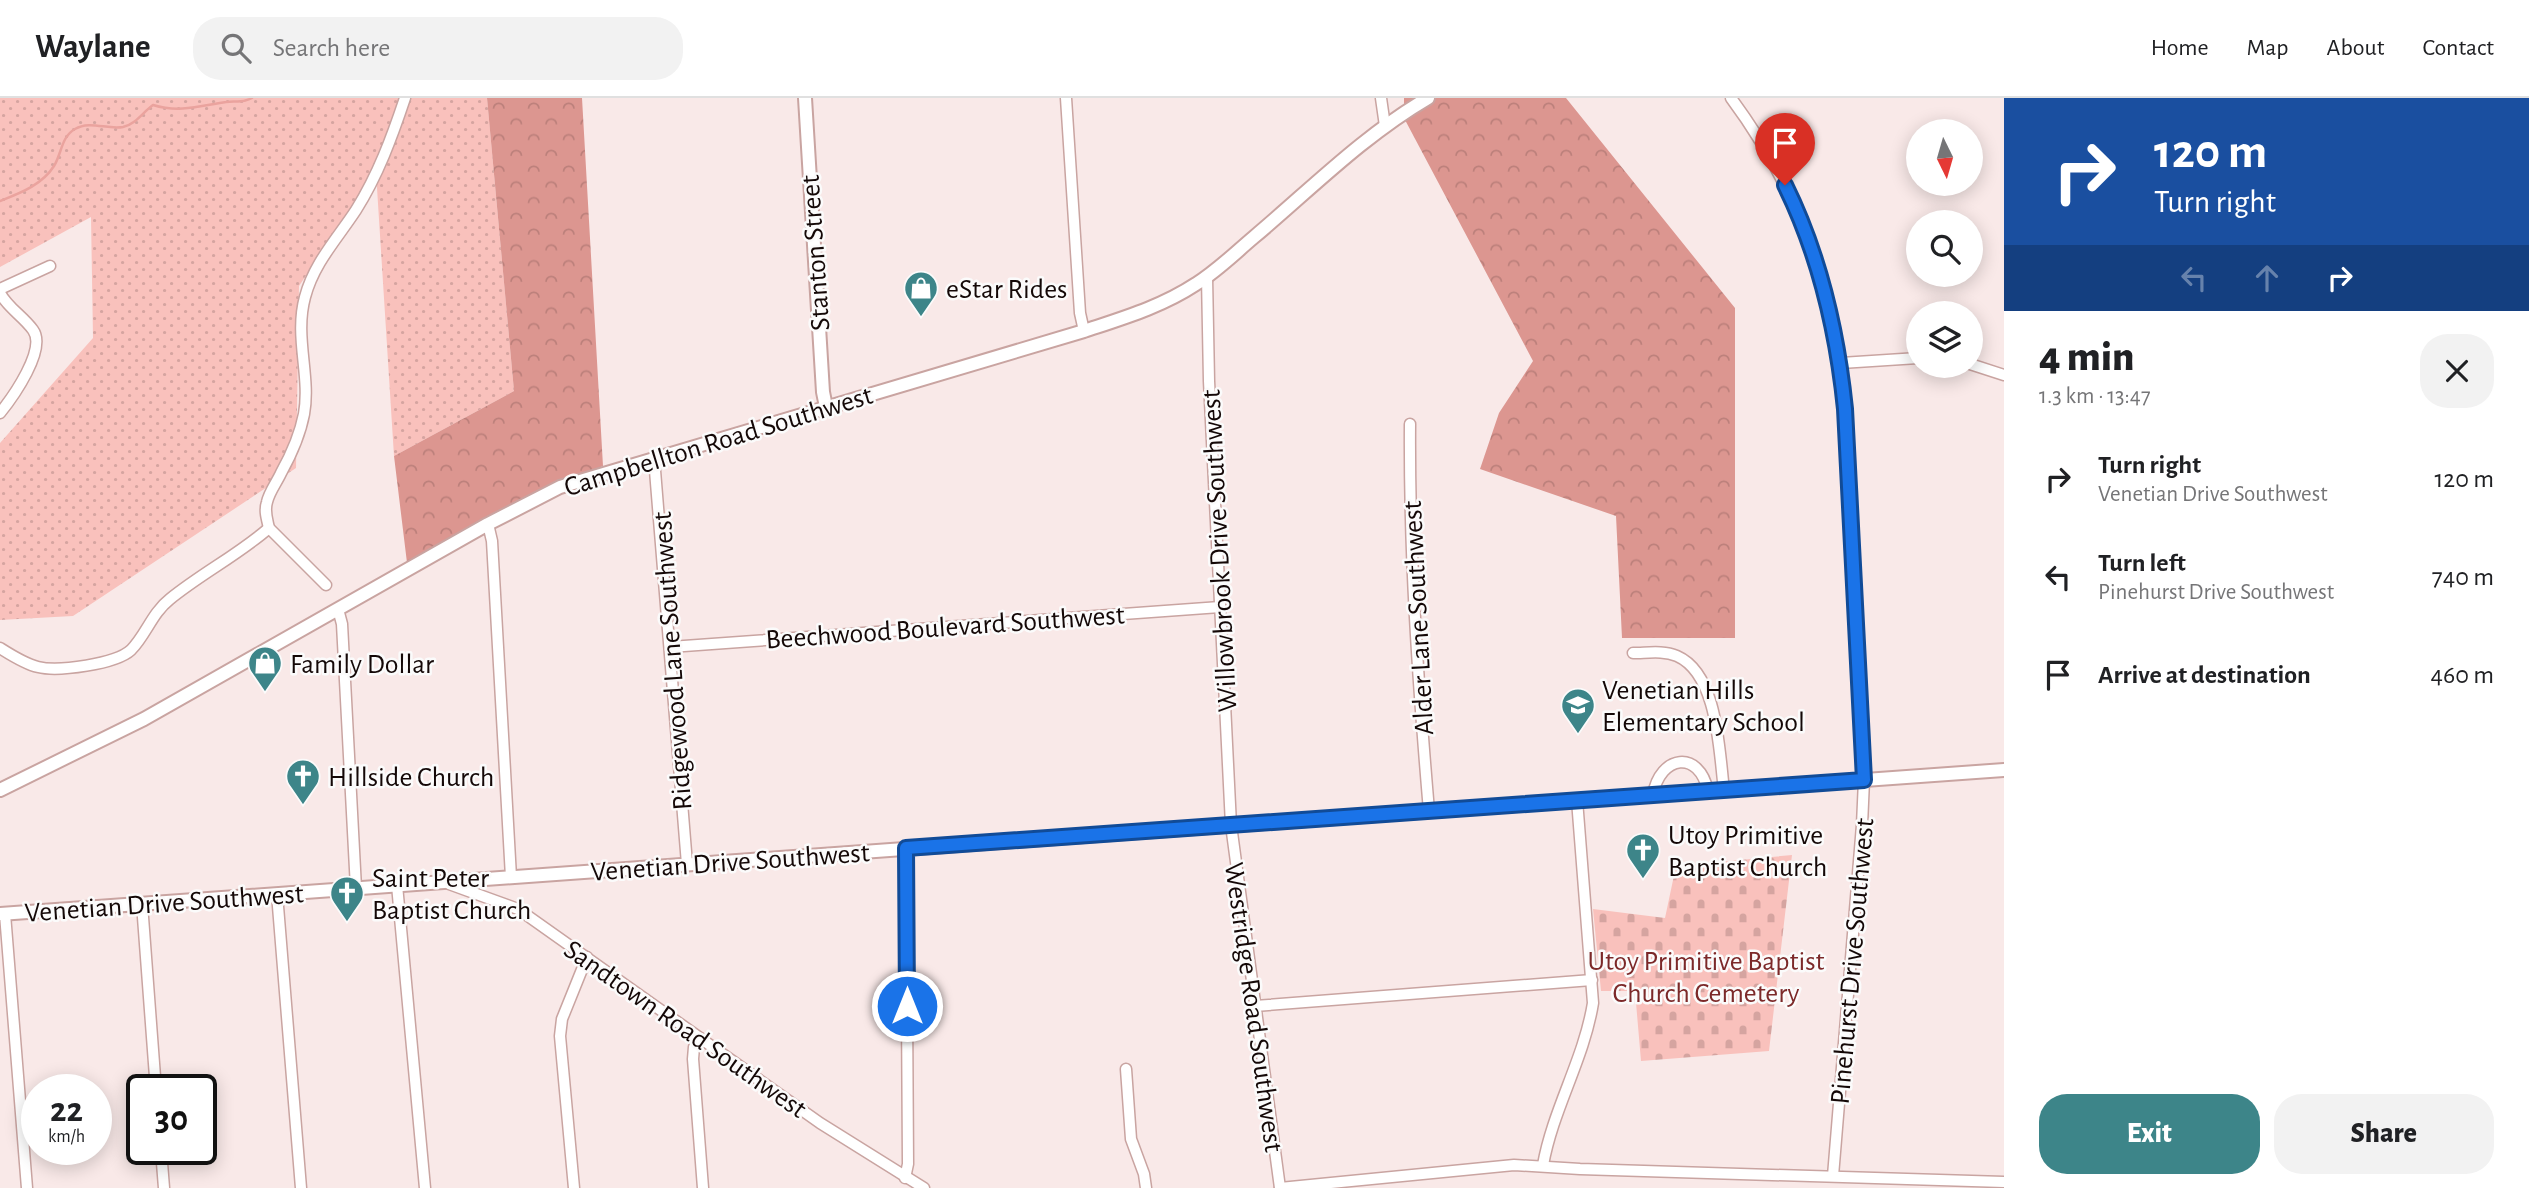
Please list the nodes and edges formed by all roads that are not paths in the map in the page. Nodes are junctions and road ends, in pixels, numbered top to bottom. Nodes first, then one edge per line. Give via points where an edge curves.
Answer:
1 (405, 98) edge
2 (805, 98) edge
3 (1066, 98) edge
4 (1381, 98) edge
5 (1428, 98) edge
6 (1731, 98) edge
7 (1385, 126) junction
8 (50, 266) dead end
9 (1207, 277) junction
10 (0, 291) edge
11 (1084, 331) junction
12 (1906, 359) edge
13 (1840, 363) junction
14 (1983, 368) edge
15 (2004, 375) edge
16 (826, 407) junction
17 (0, 413) edge
18 (1410, 424) dead end
19 (654, 458) junction
20 (488, 524) junction
21 (269, 528) junction
22 (326, 585) dead end
23 (1220, 607) junction
24 (338, 609) junction
25 (670, 647) junction
26 (0, 648) edge
27 (1633, 653) dead end
28 (2004, 770) edge
29 (1864, 780) junction
30 (0, 790) edge
31 (1724, 790) junction
32 (1708, 791) junction
33 (1653, 795) junction
34 (1577, 800) junction
35 (1429, 811) junction
36 (1231, 825) junction
37 (906, 848) junction
38 (687, 864) junction
39 (510, 877) junction
40 (442, 882) junction
41 (397, 885) junction
42 (356, 888) junction
43 (278, 894) junction
44 (142, 904) junction
45 (2, 914) edge
46 (587, 957) junction
47 (1592, 980) junction
48 (1255, 1006) junction
49 (700, 1038) junction
50 (1126, 1069) dead end
51 (155, 1074) edge
52 (162, 1165) edge
53 (1543, 1165) junction
54 (1833, 1176) junction
55 (905, 1178) junction
56 (2004, 1182) edge
57 (27, 1188) edge
58 (164, 1188) edge
59 (301, 1188) edge
60 (425, 1188) edge
61 (574, 1188) edge
62 (704, 1188) edge
63 (924, 1188) edge
64 (1146, 1188) edge
65 (1280, 1188) edge

1 - 21 street via 374,178 322,258 304,299 304,414 292,454 267,500
2 - 16 street, Stanton Street
3 - 11 street
4 - 7 street
5 - 7 street, Campbellton Road Southwest
6 - 13 street, Pinehurst Drive Southwest via 1796,207 1830,309
7 - 9 street, Campbellton Road Southwest
8 - 10 street
9 - 11 street, Campbellton Road Southwest via 1147,310
9 - 23 street, Willowbrook Drive Southwest
10 - 17 street via 7,305 33,329 38,344
11 - 16 street, Campbellton Road Southwest
12 - 13 street
13 - 29 street, Pinehurst Drive Southwest
14 - 15 street
16 - 19 street, Campbellton Road Southwest
18 - 35 street, Alder Lane Southwest
19 - 20 street, Campbellton Road Southwest via 560,487
19 - 25 street, Ridgewood Lane Southwest
20 - 24 street, Campbellton Road Southwest
20 - 39 street
21 - 22 street
21 - 26 street via 168,601 132,649 111,661 38,667
23 - 25 street, Beechwood Boulevard Southwest
23 - 36 street, Willowbrook Drive Southwest
24 - 30 street, Campbellton Road Southwest via 144,719
24 - 42 street
25 - 38 street, Ridgewood Lane Southwest
27 - 31 street via 1676,656 1703,682 1711,703
28 - 29 street, Venetian Drive Southwest
29 - 31 street, Venetian Drive Southwest
29 - 54 street, Pinehurst Drive Southwest
31 - 32 street, Venetian Drive Southwest
32 - 33 street, Venetian Drive Southwest
32 - 33 street via 1701,773 1691,764 1675,762 1662,771
33 - 34 street, Venetian Drive Southwest
34 - 35 street, Venetian Drive Southwest
34 - 47 street
35 - 36 street, Venetian Drive Southwest
36 - 37 street, Venetian Drive Southwest
36 - 48 street, Westridge Road Southwest
37 - 38 street, Venetian Drive Southwest
37 - 55 street
38 - 39 street, Venetian Drive Southwest
39 - 40 street, Venetian Drive Southwest
40 - 41 street, Venetian Drive Southwest
40 - 46 street, Sandtown Road Southwest via 518,909
41 - 42 street, Venetian Drive Southwest
41 - 60 street
42 - 43 street, Venetian Drive Southwest
43 - 44 street, Venetian Drive Southwest
43 - 59 street
44 - 45 street, Venetian Drive Southwest
44 - 51 street
45 - 57 street
46 - 49 street, Sandtown Road Southwest
46 - 61 street via 560,1035
47 - 48 street
47 - 53 street via 1589,1026 1547,1140
48 - 65 street, Westridge Road Southwest
49 - 55 street, Sandtown Road Southwest
49 - 62 street via 693,1059
50 - 64 street via 1130,1139
52 - 58 street
53 - 54 street
53 - 65 street
54 - 56 street
55 - 63 street, Sandtown Road Southwest

